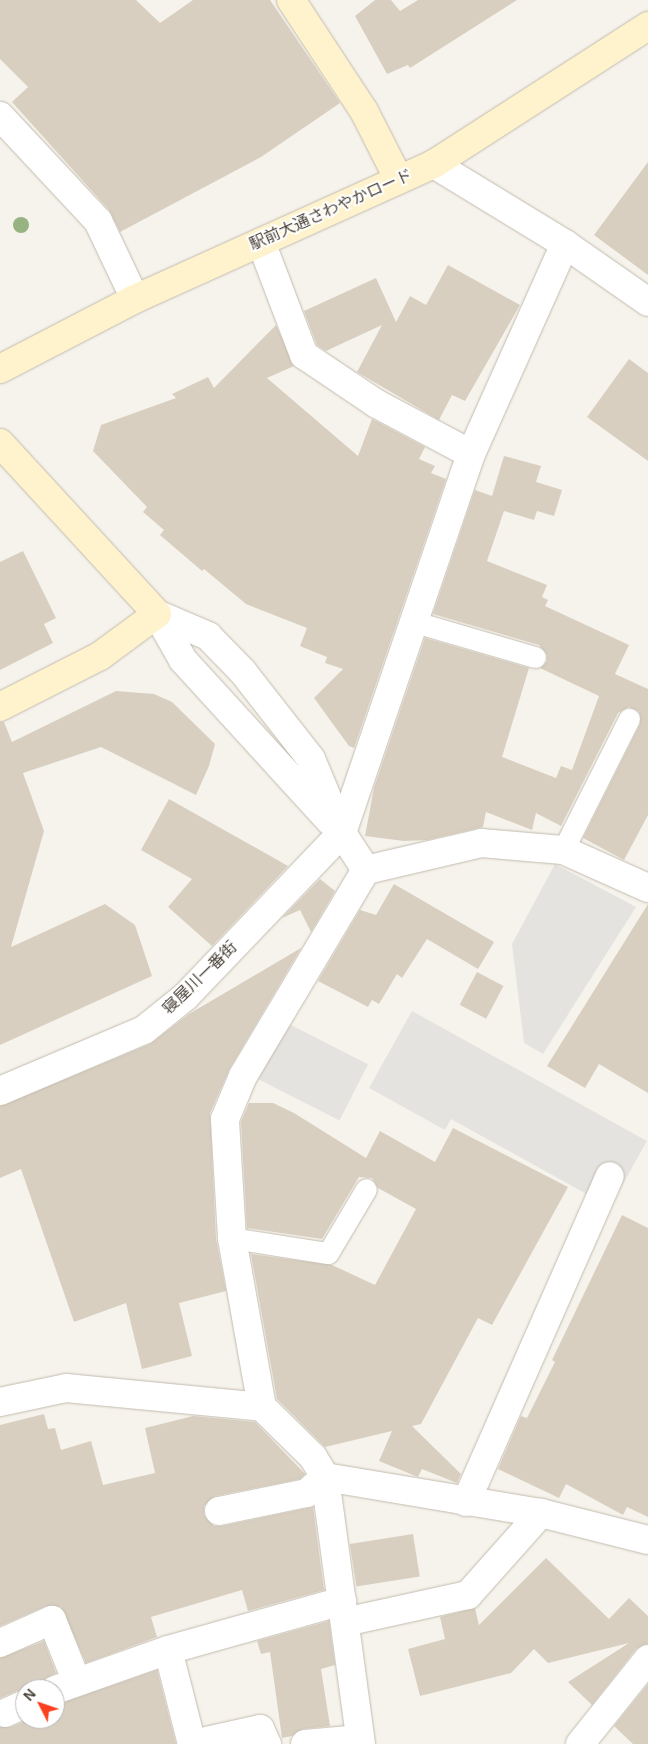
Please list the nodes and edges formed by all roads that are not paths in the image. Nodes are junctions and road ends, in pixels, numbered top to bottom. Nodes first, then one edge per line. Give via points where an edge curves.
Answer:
1 (298, 3) edge
2 (648, 26) edge
3 (0, 116) edge
4 (434, 164) junction
5 (399, 180) junction
6 (261, 242) junction
7 (565, 244) junction
8 (135, 299) junction
9 (648, 302) edge
10 (0, 369) edge
11 (0, 443) edge
12 (471, 454) junction
13 (157, 614) junction
14 (415, 622) junction
15 (535, 656) dead end
16 (0, 707) edge
17 (629, 719) dead end
18 (342, 833) junction
19 (563, 850) junction
20 (366, 870) junction
21 (648, 888) edge
22 (0, 1091) edge
23 (610, 1176) dead end
24 (366, 1189) dead end
25 (232, 1238) junction
26 (0, 1402) edge
27 (262, 1407) junction
28 (324, 1477) junction
29 (466, 1502) junction
30 (219, 1511) dead end
31 (541, 1513) junction
32 (648, 1540) edge
33 (343, 1611) junction
34 (0, 1643) edge
35 (168, 1650) junction
36 (648, 1660) edge
37 (64, 1679) edge
38 (65, 1685) edge
39 (360, 1742) edge
40 (192, 1744) edge
41 (266, 1744) edge
42 (305, 1744) edge
43 (580, 1744) edge

1 - 5 street via 364,111
2 - 4 street, 駅前大通さわやかロード
3 - 8 street via 98,221
4 - 5 street, 駅前大通さわやかロード
4 - 7 street
5 - 6 street, 駅前大通さわやかロード
6 - 8 street, 駅前大通さわやかロード
6 - 12 street via 304,355 377,404
7 - 9 street
7 - 12 street
8 - 10 street, 駅前大通さわやかロード
11 - 13 street
12 - 14 street
13 - 16 street via 100,656
13 - 18 street via 183,660
13 - 18 street via 208,636 243,672 311,759
14 - 15 lane
14 - 18 street
17 - 19 lane
18 - 20 street
18 - 22 street, 寝屋川一番街 via 186,996 144,1030
19 - 20 street via 481,843
19 - 21 street
20 - 25 street via 243,1076 225,1118
23 - 29 street
24 - 25 lane via 328,1253
25 - 27 street
26 - 27 street via 66,1388
27 - 28 street via 313,1457
28 - 29 street
28 - 30 street via 307,1493
28 - 33 street
29 - 31 street
31 - 32 street
31 - 33 street via 468,1595
33 - 35 street
33 - 39 street
34 - 37 street via 52,1620
35 - 38 street
35 - 40 street
36 - 43 street
39 - 42 street
40 - 41 street via 260,1730

